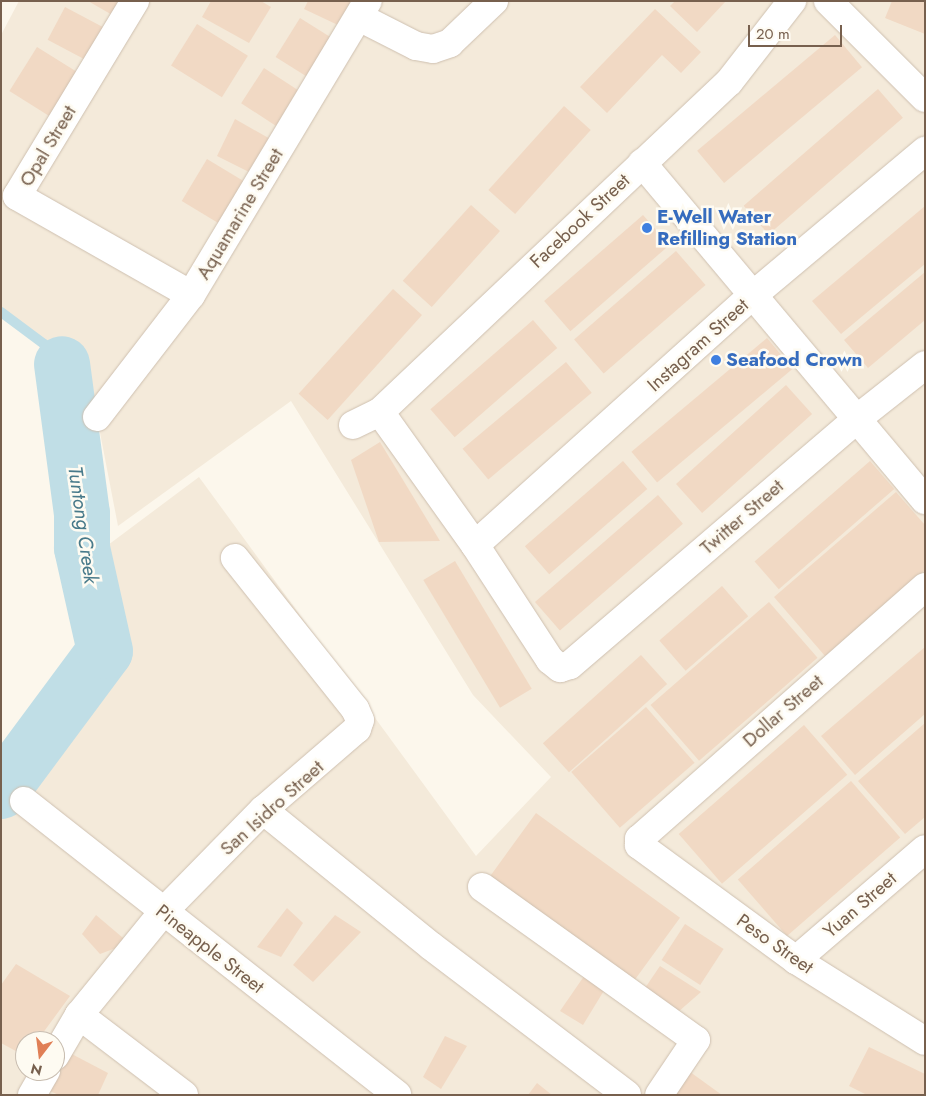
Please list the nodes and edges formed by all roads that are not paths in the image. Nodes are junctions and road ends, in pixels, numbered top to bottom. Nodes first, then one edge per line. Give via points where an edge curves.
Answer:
1 (135, 1) edge
2 (494, 1) edge
3 (792, 1) edge
4 (828, 1) edge
5 (363, 9) edge
6 (925, 98) edge
7 (925, 151) edge
8 (642, 163) junction
9 (191, 295) junction
10 (752, 296) junction
11 (925, 365) edge
12 (380, 412) junction
13 (97, 417) dead end
14 (858, 418) junction
15 (354, 425) dead end
16 (925, 500) edge
17 (475, 544) junction
18 (235, 558) dead end
19 (925, 587) edge
20 (24, 801) dead end
21 (263, 810) junction
22 (642, 834) joint
23 (925, 849) edge
24 (482, 888) dead end
25 (163, 912) junction
26 (796, 960) junction
27 (79, 1015) junction
28 (65, 1039) edge
29 (925, 1041) edge
30 (40, 1081) edge
31 (179, 1093) edge
32 (32, 1095) edge
33 (397, 1095) edge
34 (627, 1095) edge
35 (659, 1095) edge

1 - 9 street, Opal Street via 17,196
2 - 5 street via 450,43 433,49 416,46
3 - 8 street, Facebook Street via 729,82
4 - 6 street
5 - 9 street, Aquamarine Street
7 - 10 street, Instagram Street
8 - 10 street
8 - 12 street, Facebook Street
9 - 13 street, Aquamarine Street
10 - 14 street
10 - 17 street, Instagram Street
11 - 14 street, Twitter Street
12 - 15 street, Facebook Street
12 - 17 street
14 - 16 street
14 - 17 street, Twitter Street via 570,665 560,668 550,660
18 - 21 street, San Isidro Street via 356,709 360,720 350,738
19 - 22 street, Dollar Street
20 - 25 street, Pineapple Street
21 - 25 street, San Isidro Street
21 - 34 street via 431,946
22 - 26 street, Peso Street via 639,845
23 - 26 street, Yuan Street
24 - 35 street via 696,1040
25 - 27 street, San Isidro Street
25 - 33 street, Pineapple Street
26 - 29 street, Peso Street
27 - 28 street, San Isidro Street
27 - 31 street
30 - 32 street

